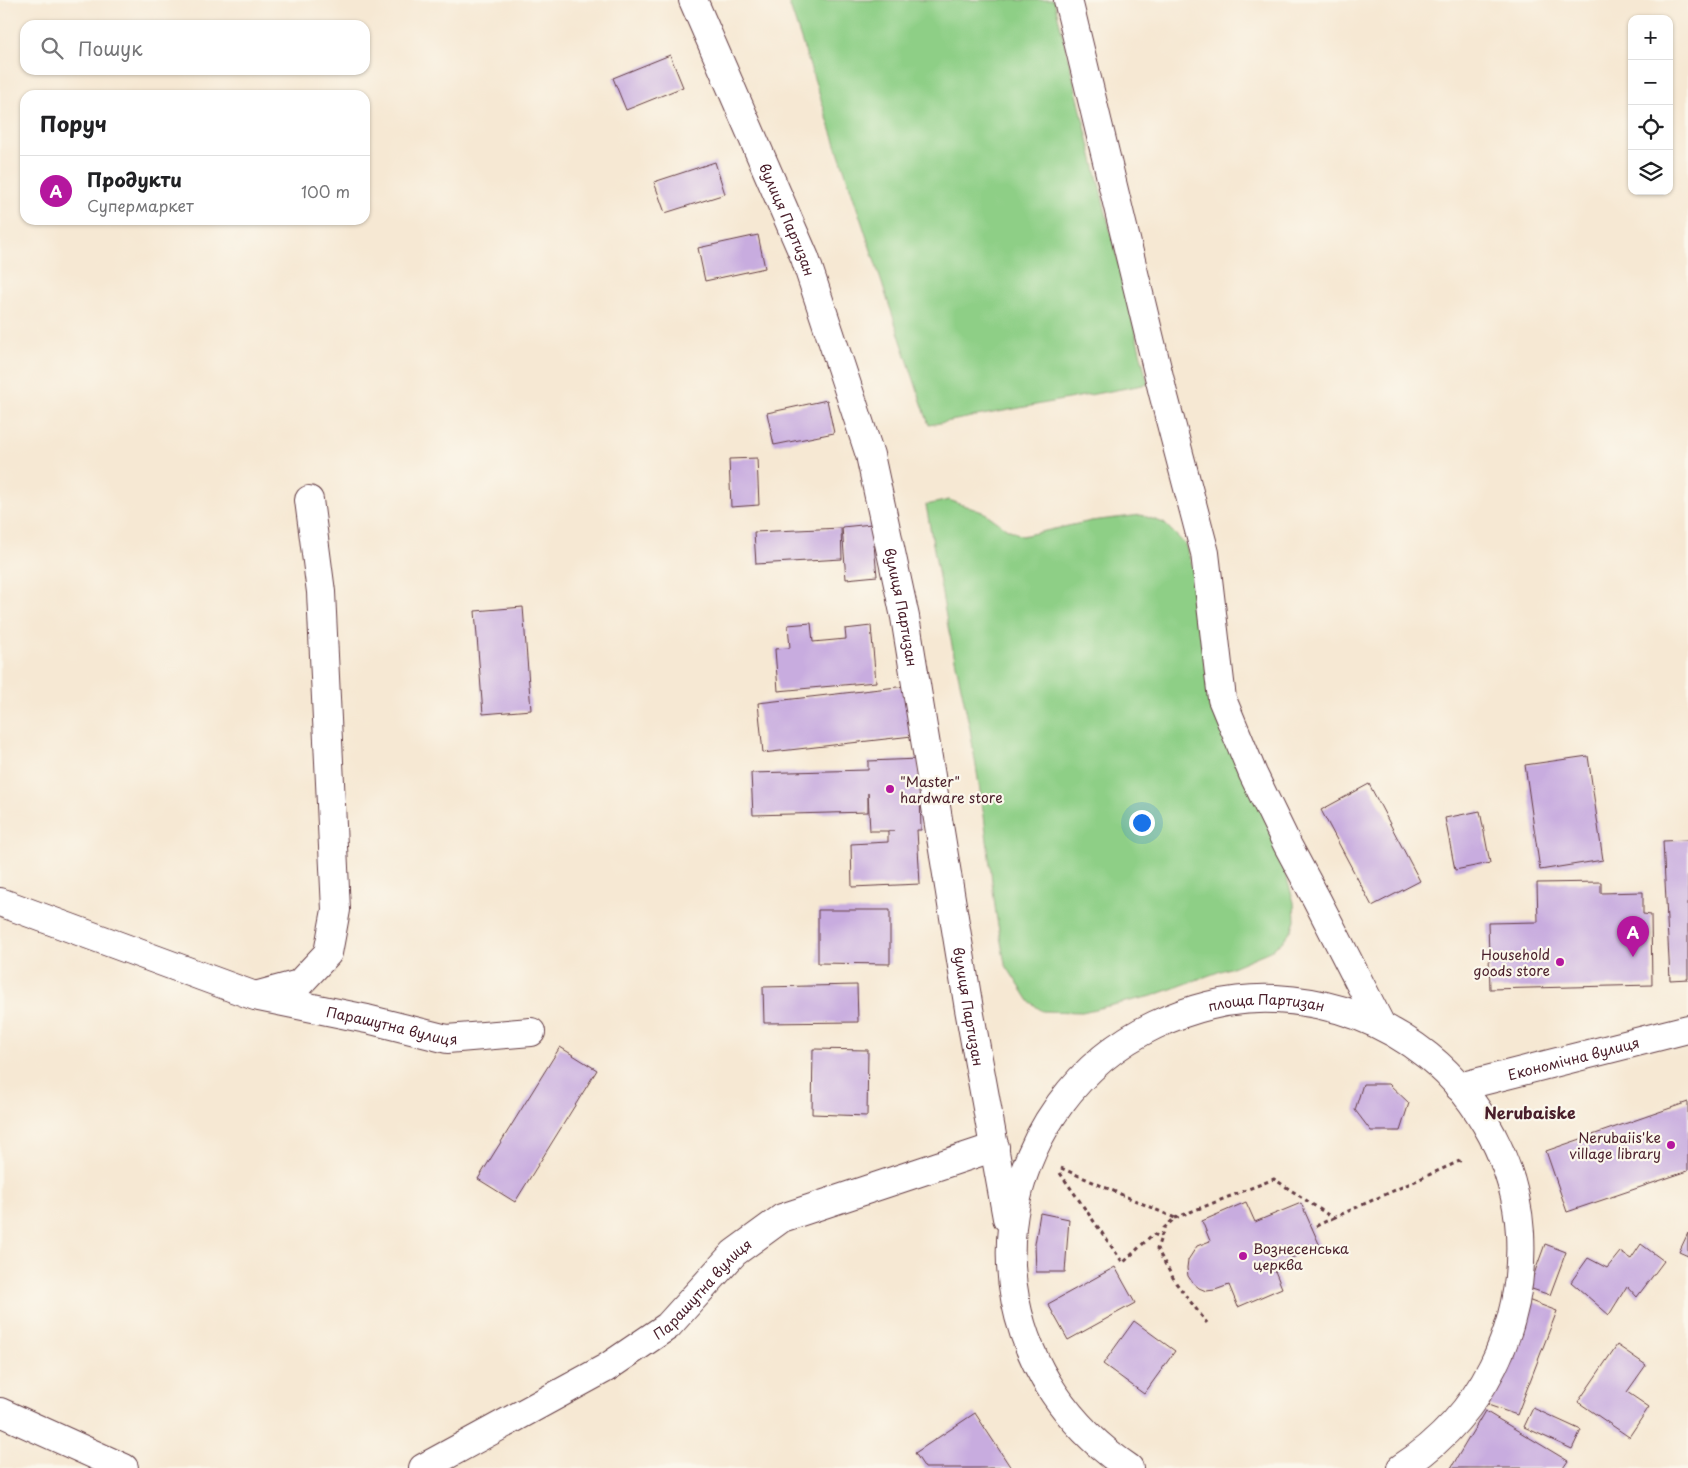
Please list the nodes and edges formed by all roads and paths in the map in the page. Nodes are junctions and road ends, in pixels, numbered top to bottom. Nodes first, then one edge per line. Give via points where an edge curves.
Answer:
1 (693, 0) edge
2 (1068, 0) edge
3 (309, 500) dead end
4 (0, 902) edge
5 (255, 996) junction
6 (1381, 1025) junction
7 (1688, 1029) edge
8 (531, 1032) dead end
9 (1459, 1087) junction
10 (996, 1147) junction
11 (1462, 1160) dead end
12 (1174, 1218) junction
13 (1332, 1218) junction
14 (1312, 1228) dead end
15 (1161, 1237) junction
16 (1011, 1242) junction
17 (1207, 1323) dead end
18 (0, 1412) edge
19 (124, 1468) edge
20 (423, 1468) edge
21 (1129, 1468) edge
22 (1401, 1468) edge

1 - 10 street, вулиця Партизан via 805,258 870,455 904,617 969,1010
2 - 6 street via 1205,553 1222,699 1257,783
3 - 5 street via 321,592 336,910 328,953 299,984
4 - 5 street, Парашутна вулиця
5 - 8 street, Парашутна вулиця via 447,1039
6 - 9 street, площа Партизан via 1417,1048
6 - 16 street, площа Партизан via 1334,1007 1295,1000 1263,999 1235,1000 1192,1010 1142,1031 1094,1065 1047,1123 1032,1151 1018,1192
7 - 9 street, Економічна вулиця
9 - 22 street, площа Партизан via 1486,1124 1510,1179 1520,1228 1518,1290 1501,1350 1476,1397 1428,1449
10 - 16 street, вулиця Партизан
10 - 20 street, Парашутна вулиця via 782,1218 734,1253 668,1326 606,1368
11 - 13 path
12 - 13 path via 1274,1179
12 - 15 path via 1164,1228
12 - 15 path via 1054,1164 1123,1263 1153,1234
13 - 14 path
15 - 17 path via 1158,1249 1162,1258 1176,1283
16 - 21 street, площа Партизан via 1015,1298 1021,1327 1034,1360 1052,1393 1073,1420
18 - 19 street

